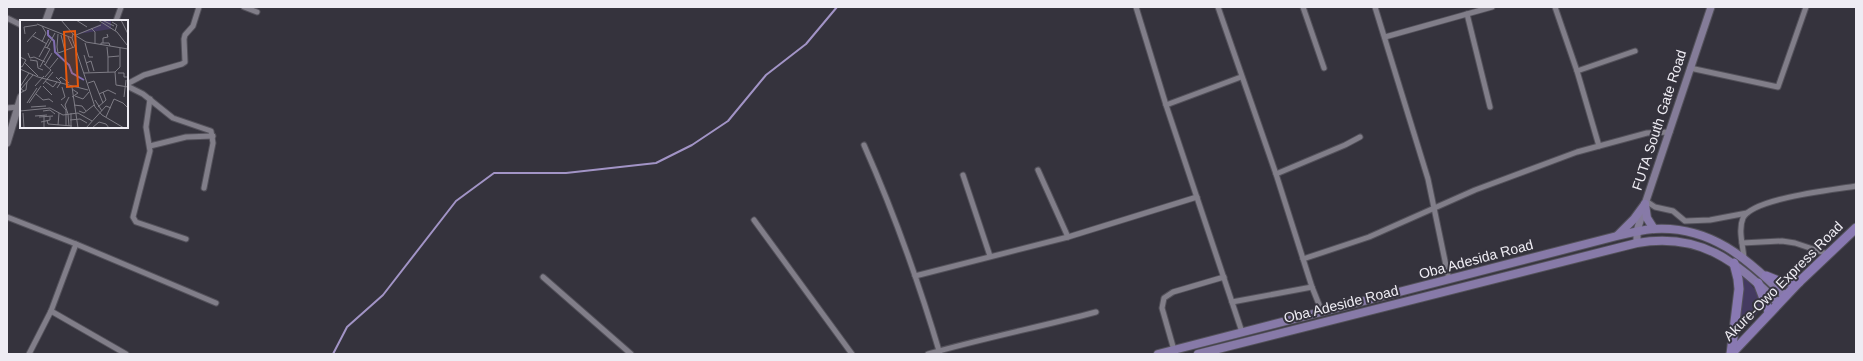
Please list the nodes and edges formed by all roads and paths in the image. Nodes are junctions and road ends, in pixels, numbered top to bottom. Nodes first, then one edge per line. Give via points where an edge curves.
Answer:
1 (51, 7) edge
2 (121, 7) edge
3 (199, 7) edge
4 (244, 7) edge
5 (1136, 7) edge
6 (1218, 7) edge
7 (1304, 7) edge
8 (1375, 7) edge
9 (1492, 7) edge
10 (1555, 7) edge
11 (1711, 7) edge
12 (1806, 7) edge
13 (257, 12) dead end
14 (1467, 14) junction
15 (7, 18) edge
16 (46, 20) edge
17 (116, 20) edge
18 (20, 24) edge
19 (1385, 37) junction
20 (1635, 51) dead end
21 (1324, 68) dead end
22 (1690, 68) junction
23 (1577, 71) junction
24 (1241, 77) junction
25 (128, 84) edge
26 (128, 85) edge
27 (150, 99) junction
28 (20, 100) edge
29 (18, 106) junction
30 (1166, 106) junction
31 (1490, 107) dead end
32 (7, 108) edge
33 (1670, 132) junction
34 (213, 136) junction
35 (1360, 137) dead end
36 (7, 143) edge
37 (864, 145) dead end
38 (150, 146) junction
39 (1599, 146) junction
40 (1038, 170) dead end
41 (1276, 174) junction
42 (963, 176) dead end
43 (1856, 186) edge
44 (204, 188) dead end
45 (1196, 197) junction
46 (1645, 203) junction
47 (1435, 207) junction
48 (1747, 213) junction
49 (7, 218) edge
50 (754, 220) dead end
51 (1856, 228) edge
52 (1654, 229) junction
53 (1637, 231) junction
54 (1068, 236) junction
55 (1617, 236) junction
56 (186, 238) dead end
57 (1637, 242) junction
58 (1742, 243) junction
59 (76, 244) junction
60 (1828, 254) junction
61 (990, 256) junction
62 (1744, 258) junction
63 (1303, 259) junction
64 (1734, 263) junction
65 (543, 276) dead end
66 (915, 276) junction
67 (1766, 276) junction
68 (1224, 277) junction
69 (1449, 280) junction
70 (1799, 282) junction
71 (1758, 283) junction
72 (1312, 287) junction
73 (1781, 300) junction
74 (1232, 302) junction
75 (216, 303) dead end
76 (51, 311) junction
77 (1096, 312) dead end
78 (1322, 312) junction
79 (1769, 312) junction
80 (1242, 332) junction
81 (1174, 350) junction
82 (940, 352) edge
83 (29, 354) edge
84 (126, 354) edge
85 (631, 354) edge
86 (852, 354) edge
87 (928, 354) edge
88 (1158, 354) edge
89 (1198, 354) edge
90 (1731, 354) edge

1 - 16 street
2 - 17 street
3 - 25 street via 193,26 184,39 185,62 144,75
4 - 13 street
5 - 30 street
6 - 24 street
7 - 21 street
8 - 19 street
9 - 14 street
10 - 23 street
11 - 22 main road, FUTA South Gate Road
12 - 22 street via 1778,87
14 - 19 street
14 - 31 street
15 - 18 street
19 - 47 street
20 - 23 street
22 - 33 main road, FUTA South Gate Road
23 - 39 street
24 - 30 street
24 - 41 street
26 - 27 street
27 - 34 street via 173,118 209,129
27 - 38 street via 146,127
28 - 29 street
29 - 32 street
29 - 36 street
30 - 45 street
33 - 39 street via 1647,133
33 - 46 main road, FUTA South Gate Road
34 - 38 street via 186,137
34 - 44 street
35 - 41 street via 1345,146
37 - 66 street via 887,196
38 - 56 street via 133,210 133,220
39 - 47 street via 1539,166
40 - 54 street
41 - 63 street
42 - 61 street
43 - 48 street via 1768,202
45 - 54 street
45 - 68 street
46 - 48 street via 1673,212 1685,221 1710,220
46 - 52 main road via 1647,218
46 - 53 main road, FUTA South Gate Road
46 - 55 main road via 1630,224
47 - 63 street via 1369,236
47 - 69 street
48 - 58 street via 1741,225
49 - 59 street
50 - 86 street
51 - 60 highway, Akure-Owo Express Road
52 - 53 main road, Oba Adesida Road
52 - 62 main road, Oba Adesida Road via 1680,231 1711,239
53 - 55 main road, Oba Adesida Road
53 - 57 main road, FUTA South Gate Road
54 - 61 street
55 - 69 main road, Oba Adesida Road
57 - 64 main road, Oba Adeside Road via 1670,240 1686,243 1713,252
57 - 89 main road, Oba Adeside Road
58 - 60 street via 1782,241
58 - 62 street
59 - 75 street
59 - 76 street
60 - 70 highway, Akure-Owo Express Road
61 - 66 street
62 - 67 main road, Oba Adesida Road
63 - 72 street
64 - 71 main road, Oba Adeside Road
64 - 90 highway via 1739,289
65 - 85 street
66 - 82 street
67 - 70 highway via 1781,282
67 - 73 main road, Oba Adesida Road
68 - 74 street
68 - 81 street via 1173,292 1164,298 1162,308
69 - 78 main road, Oba Adesida Road
70 - 73 highway, Akure-Owo Express Road
71 - 73 main road, Oba Adeside Road
71 - 79 highway
72 - 74 street
72 - 78 street
73 - 79 highway, Akure-Owo Express Road
74 - 80 street
76 - 83 street
76 - 84 street
77 - 82 street via 990,336
78 - 80 main road, Oba Adesida Road
79 - 90 highway, Akure-Owo Express Road
80 - 81 main road, Oba Adesida Road
81 - 88 main road, Oba Adesida Road
82 - 87 street

